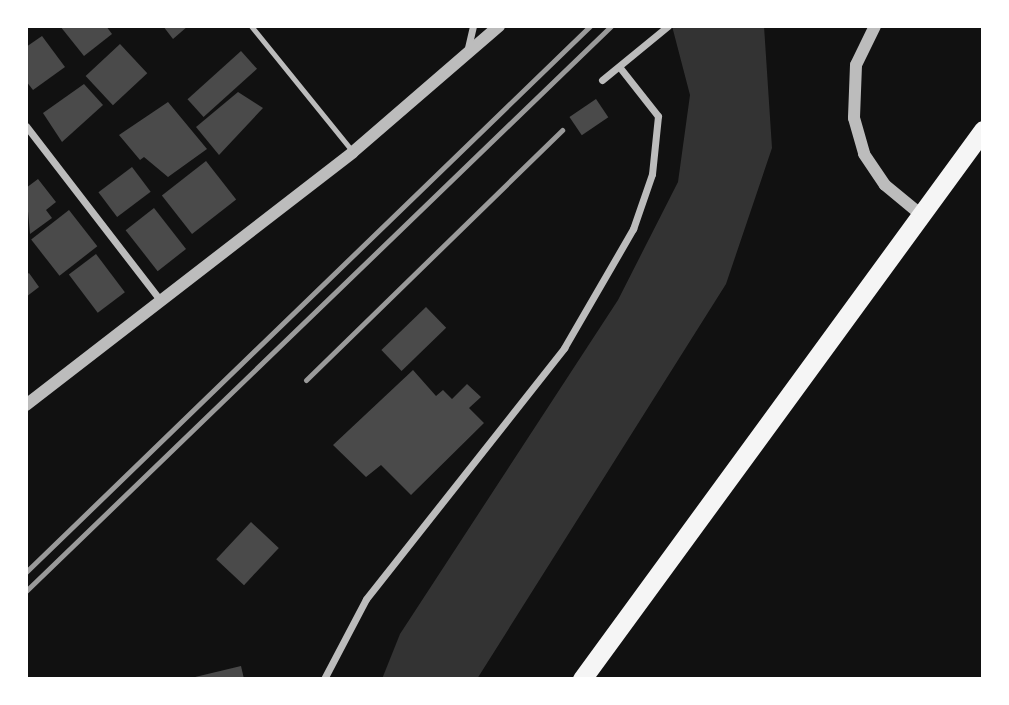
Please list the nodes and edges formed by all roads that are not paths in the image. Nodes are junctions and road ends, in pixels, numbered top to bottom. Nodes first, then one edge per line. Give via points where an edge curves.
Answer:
1 (251, 26) edge
2 (472, 26) edge
3 (499, 26) edge
4 (668, 26) edge
5 (875, 26) edge
6 (466, 56) junction
7 (621, 69) junction
8 (602, 80) dead end
9 (26, 126) edge
10 (983, 130) edge
11 (353, 152) junction
12 (920, 214) junction
13 (159, 299) junction
14 (26, 405) edge
15 (324, 679) edge
16 (582, 679) edge

1 - 11 lane
2 - 6 street
3 - 6 street
4 - 7 street
5 - 12 street via 853,86 864,155 886,185
6 - 11 street
7 - 8 street
7 - 15 street via 659,116 652,174 633,229 564,348 366,599
9 - 13 street
10 - 12 highway
11 - 13 street
12 - 16 highway
13 - 14 street

